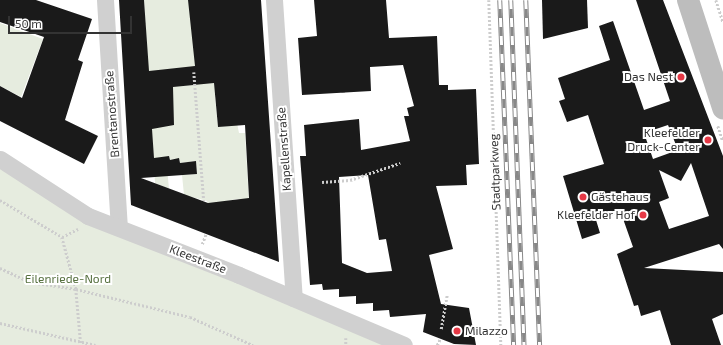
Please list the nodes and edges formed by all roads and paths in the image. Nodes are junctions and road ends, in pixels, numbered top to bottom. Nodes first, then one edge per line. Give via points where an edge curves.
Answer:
1 (105, 0) edge
2 (274, 0) edge
3 (489, 0) edge
4 (688, 0) edge
5 (716, 0) edge
6 (721, 10) edge
7 (723, 22) edge
8 (707, 60) junction
9 (194, 72) dead end
10 (723, 77) edge
11 (723, 108) edge
12 (0, 159) edge
13 (400, 163) dead end
14 (322, 182) dead end
15 (0, 200) edge
16 (204, 201) dead end
17 (119, 228) junction
18 (0, 268) edge
19 (76, 289) junction
20 (447, 296) dead end
21 (294, 298) junction
22 (0, 323) edge
23 (442, 329) dead end
24 (440, 338) dead end
25 (81, 344) edge
26 (95, 345) edge
27 (253, 345) edge
28 (404, 345) edge
29 (437, 345) edge
30 (501, 345) edge

1 - 17 street, Brentanostraße
2 - 21 street, Kapellenstraße
3 - 30 path, Stadtparkweg
4 - 8 street
5 - 6 path
6 - 7 path
8 - 10 street
8 - 11 street
9 - 16 path
12 - 17 street, Kleestraße via 88,216
13 - 14 path via 350,180
15 - 19 path via 62,237
17 - 21 street, Kleestraße
18 - 19 path via 30,282
19 - 25 path
19 - 27 path via 190,317
20 - 23 path
21 - 28 street, Kleestraße
22 - 25 path
24 - 29 path
25 - 26 path

